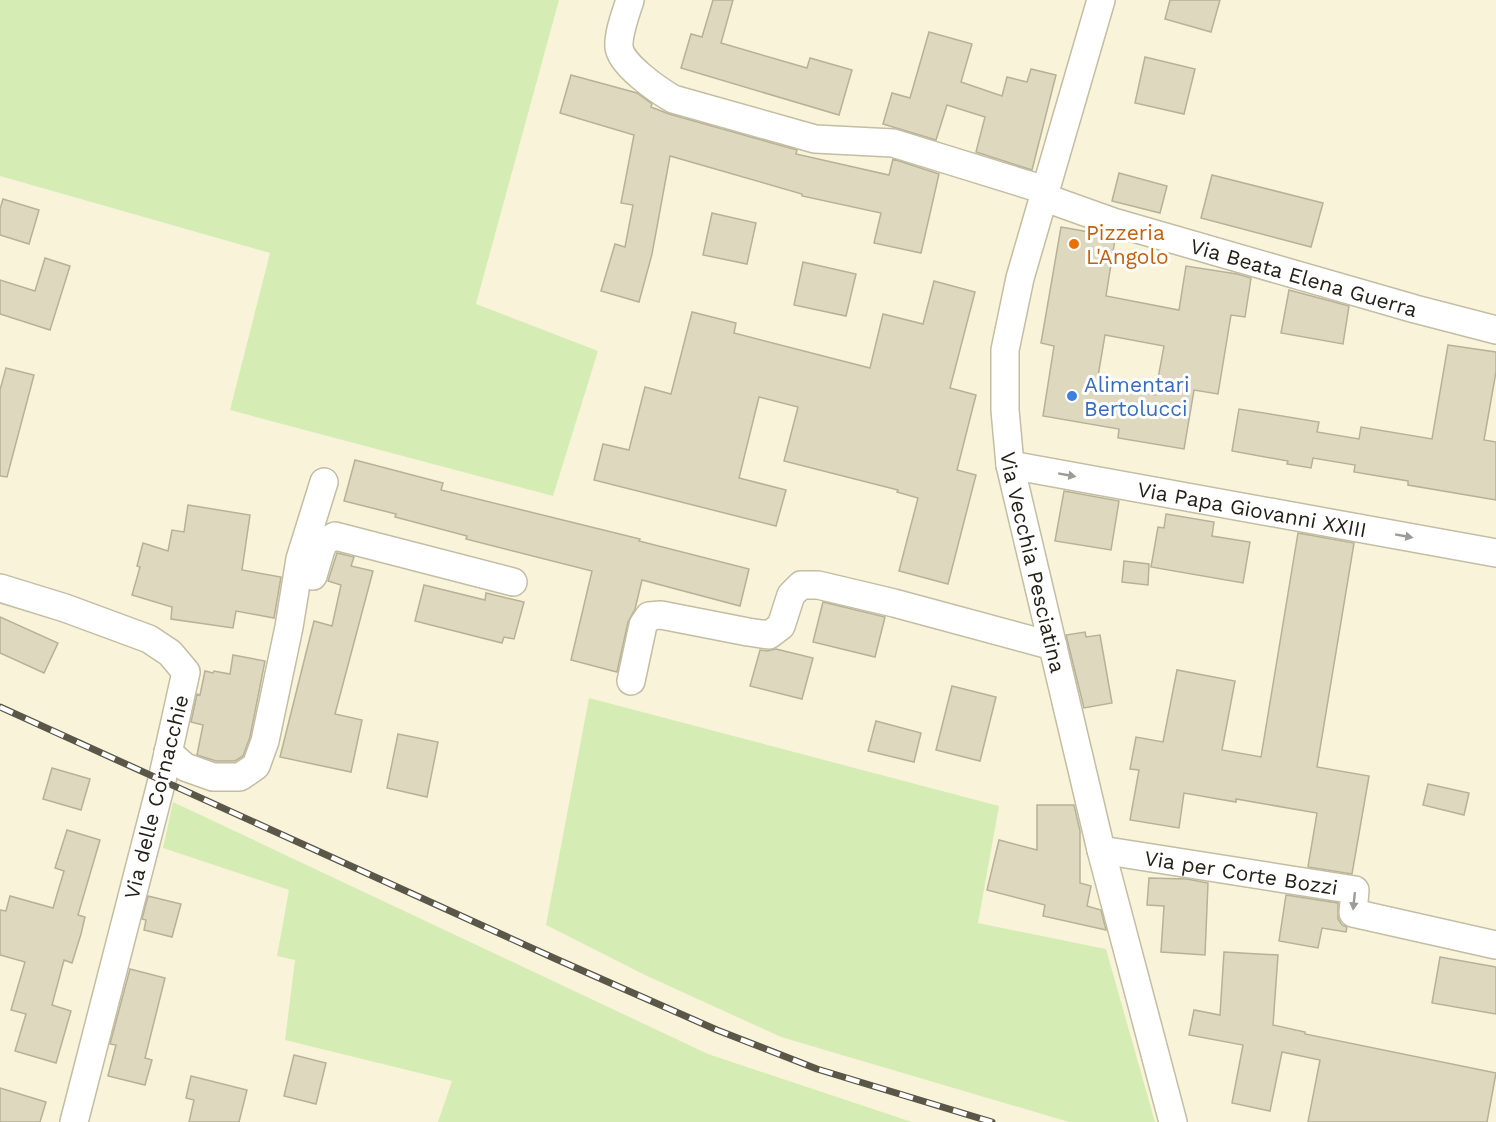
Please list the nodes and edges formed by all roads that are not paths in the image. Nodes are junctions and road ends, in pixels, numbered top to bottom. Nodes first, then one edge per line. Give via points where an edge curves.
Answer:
1 (630, 0) edge
2 (1101, 0) edge
3 (1044, 194) junction
4 (1496, 330) edge
5 (1010, 465) junction
6 (324, 482) dead end
7 (1496, 553) edge
8 (513, 582) dead end
9 (0, 588) edge
10 (289, 627) junction
11 (1053, 646) junction
12 (631, 681) dead end
13 (168, 752) junction
14 (1101, 850) junction
15 (1496, 945) edge
16 (74, 1122) edge
17 (1173, 1122) edge

1 - 3 street, Via Beata Elena Guerra via 619,47 624,60 673,99 815,139 893,143
2 - 3 street, Via Vecchia Pesciatina
3 - 4 street, Via Beata Elena Guerra via 1113,222
3 - 5 street, Via Vecchia Pesciatina via 1005,350
5 -> 7 street, Via Papa Giovanni XXIII
5 - 11 street, Via Vecchia Pesciatina
6 - 10 street via 300,559
8 - 10 street via 335,536 325,541 299,620
9 - 13 street, Via delle Cornacchie via 149,639 170,653 186,672
10 - 13 street via 256,766 240,777 213,777 185,767
11 - 12 street via 818,585 801,585 791,595 781,627 769,635 649,616 643,625
11 - 14 street, Via Vecchia Pesciatina
13 - 16 street, Via delle Cornacchie
14 -> 15 street, Via per Corte Bozzi via 1355,890 1353,913
14 - 17 street, Via Vecchia Pesciatina

